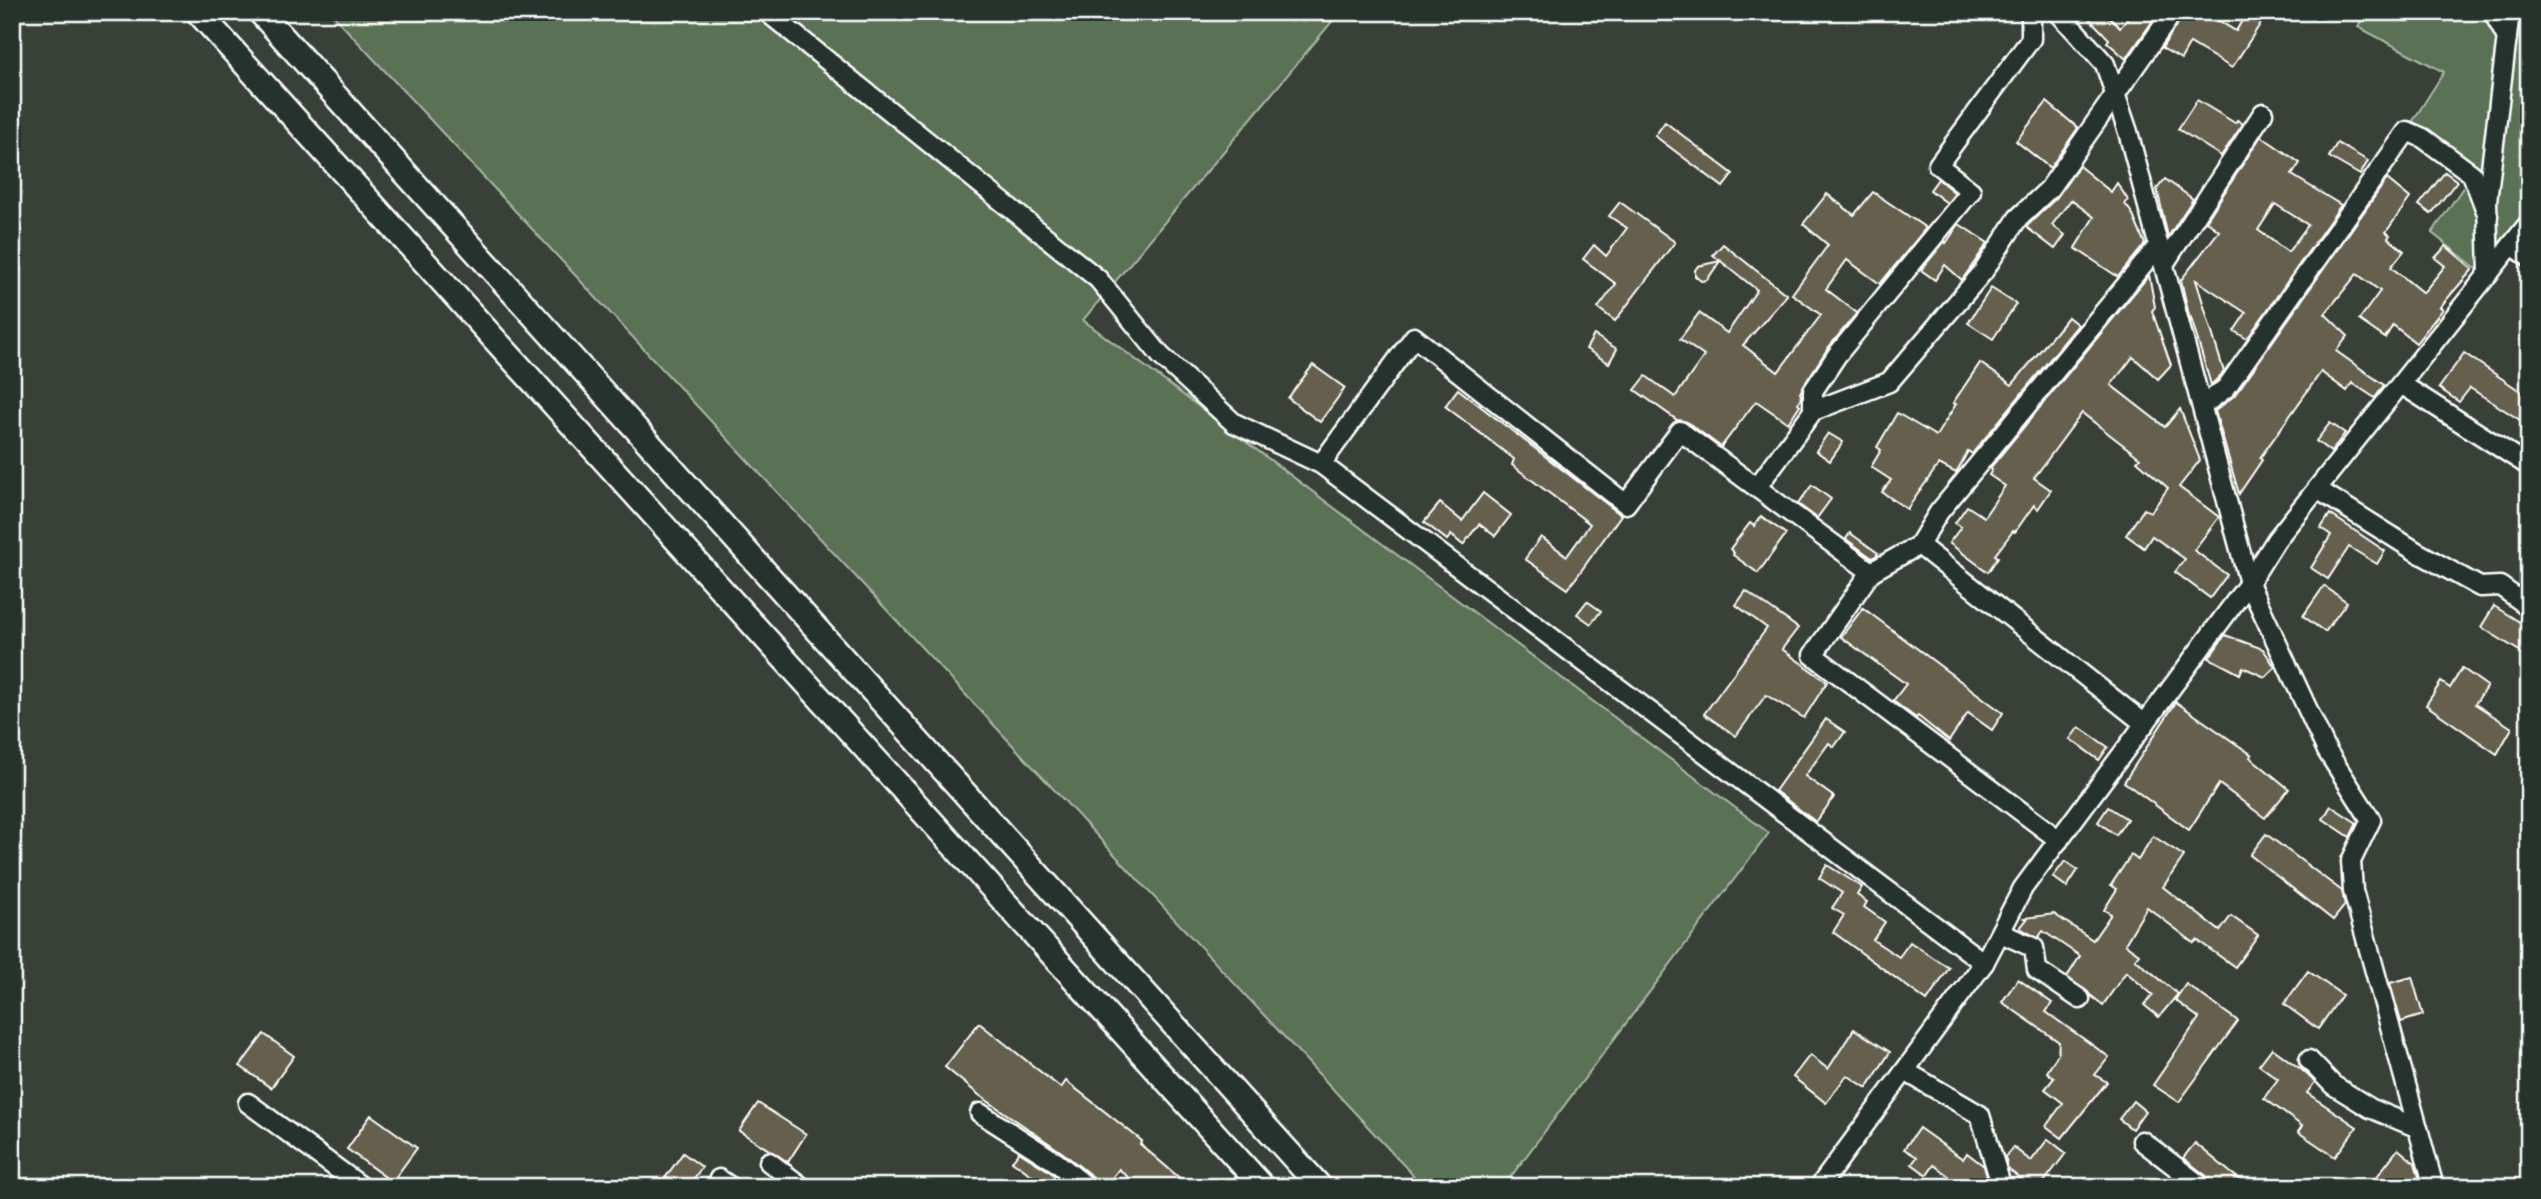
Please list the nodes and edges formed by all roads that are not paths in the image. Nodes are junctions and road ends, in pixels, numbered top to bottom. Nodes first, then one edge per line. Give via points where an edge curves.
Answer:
1 (198, 12) edge
2 (260, 12) edge
3 (767, 12) edge
4 (2031, 12) edge
5 (2059, 12) edge
6 (2173, 12) edge
7 (2493, 12) edge
8 (2510, 12) edge
9 (2507, 38) junction
10 (2116, 94) junction
11 (2263, 113) dead end
12 (2488, 216) junction
13 (2529, 223) edge
14 (2158, 245) junction
15 (2512, 245) junction
16 (2529, 257) edge
17 (2164, 264) junction
18 (2489, 274) junction
19 (2402, 384) junction
20 (2202, 406) junction
21 (1813, 411) junction
22 (1321, 464) junction
23 (2529, 466) edge
24 (1757, 487) junction
25 (2317, 489) junction
26 (1919, 545) junction
27 (1871, 572) junction
28 (2249, 583) junction
29 (2529, 607) edge
30 (2145, 724) junction
31 (2059, 840) junction
32 (2001, 933) junction
33 (1984, 963) junction
34 (2080, 999) dead end
35 (2309, 1060) dead end
36 (1905, 1071) junction
37 (248, 1103) dead end
38 (980, 1113) dead end
39 (2418, 1128) junction
40 (2142, 1141) dead end
41 (769, 1162) dead end
42 (362, 1187) edge
43 (802, 1187) edge
44 (1087, 1187) edge
45 (1263, 1187) edge
46 (1320, 1187) edge
47 (1819, 1187) edge
48 (1995, 1187) edge
49 (2202, 1187) edge
50 (2434, 1187) edge

1 - 45 main road
2 - 46 main road
3 - 22 street via 1098,279 1161,356 1234,424
4 - 21 street via 2031,39 1938,165 1971,191 1837,355 1812,391
5 - 10 street via 2105,64
6 - 10 street
7 - 9 street
8 - 9 street
9 - 12 street
10 - 14 street
10 - 21 street via 2049,188 2018,218 1983,272 1889,382
11 - 17 street
12 - 18 street
12 - 20 street via 2472,174 2407,131 2226,388
13 - 15 street
14 - 17 street
14 - 26 street via 1939,512
15 - 16 street
15 - 18 street
17 - 20 street
18 - 19 street
19 - 23 street
19 - 25 street
20 - 28 street
21 - 24 street
22 - 24 street via 1414,337 1626,504 1680,431
22 - 33 street
24 - 27 street
25 - 28 street
25 - 29 street via 2449,570 2480,587 2500,586
26 - 27 street
26 - 30 street
27 - 31 street via 1813,655
28 - 30 street
28 - 39 street via 2327,751 2371,820 2351,861 2354,891
30 - 31 street
31 - 32 street via 2023,888
32 - 33 street
32 - 34 street via 2034,948 2037,970
33 - 36 street
35 - 39 street via 2333,1085 2361,1103
36 - 47 street
36 - 48 street via 1980,1115 1999,1178
37 - 42 street
38 - 44 street via 1056,1161
39 - 50 street
40 - 49 street
41 - 43 street

